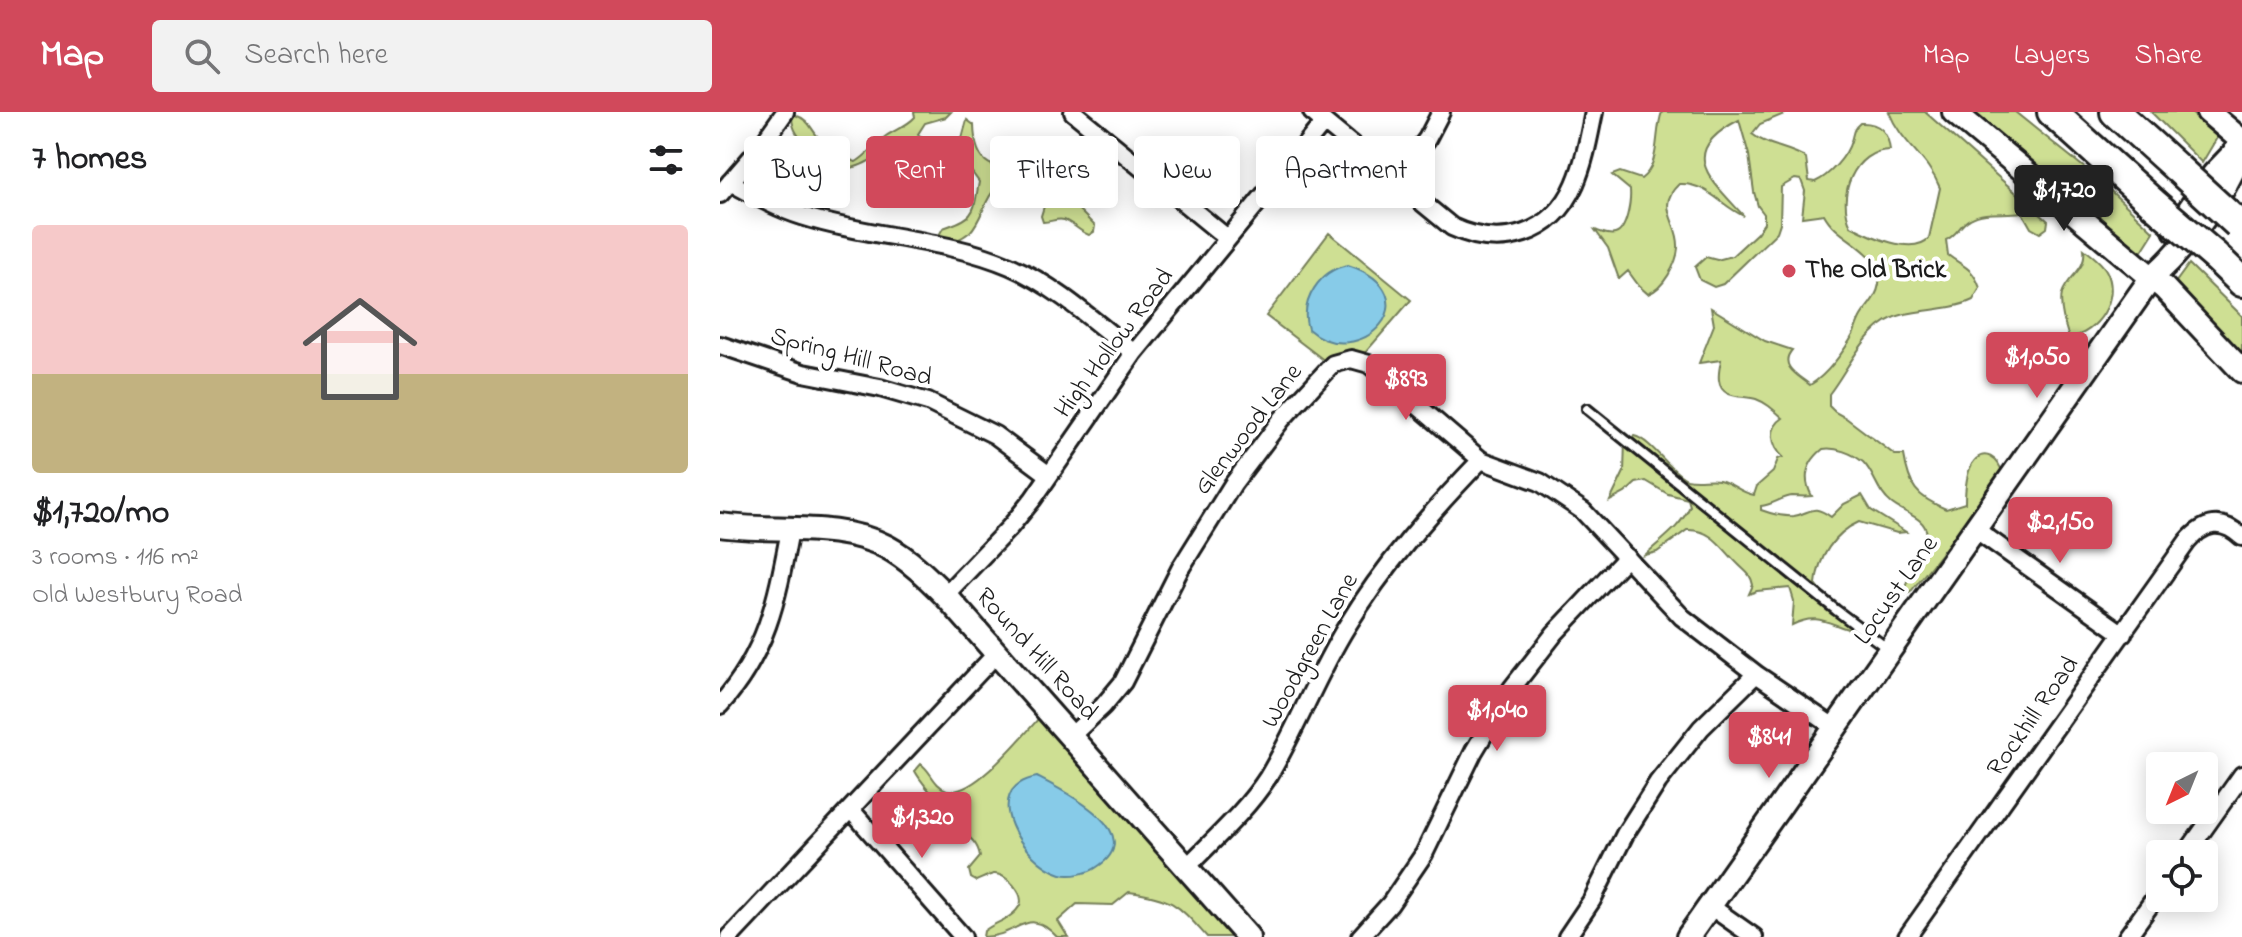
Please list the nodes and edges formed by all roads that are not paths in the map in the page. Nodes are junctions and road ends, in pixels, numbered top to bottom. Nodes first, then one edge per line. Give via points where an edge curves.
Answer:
1 (785, 112) edge
2 (1073, 112) edge
3 (1441, 112) edge
4 (1594, 112) edge
5 (1954, 112) edge
6 (2052, 112) edge
7 (2115, 112) edge
8 (2208, 112) edge
9 (1318, 117) edge
10 (1341, 136) edge
11 (1429, 136) edge
12 (2242, 145) edge
13 (725, 188) edge
14 (1427, 208) edge
15 (2240, 226) edge
16 (1227, 238) junction
17 (2152, 277) junction
18 (2242, 282) edge
19 (720, 345) edge
20 (1134, 353) junction
21 (2242, 371) edge
22 (1587, 409) dead end
23 (1481, 460) junction
24 (1049, 475) junction
25 (720, 525) edge
26 (1975, 529) junction
27 (790, 530) junction
28 (2242, 537) edge
29 (1627, 557) junction
30 (945, 595) junction
31 (2123, 634) junction
32 (1889, 650) junction
33 (997, 653) junction
34 (1756, 674) junction
35 (720, 705) edge
36 (1834, 727) junction
37 (1071, 736) junction
38 (2242, 775) edge
39 (851, 810) junction
40 (2196, 840) edge
41 (1186, 868) junction
42 (1710, 906) junction
43 (2146, 911) edge
44 (959, 936) edge
45 (730, 937) edge
46 (1248, 937) edge
47 (1360, 937) edge
48 (1567, 937) edge
49 (1688, 937) edge
50 (1754, 937) edge
51 (1907, 937) edge
52 (2127, 937) edge

1 - 13 street
2 - 16 street
3 - 11 street
4 - 14 street via 1574,187 1532,231 1486,239 1468,235
5 - 17 street
6 - 18 highway, bridge
7 - 15 highway, bridge
8 - 12 street
9 - 10 street
9 - 16 street, High Hollow Road
12 - 17 street, Locust Lane via 2225,160 2159,254
13 - 20 street via 804,217 1010,265 1055,291
16 - 20 street, High Hollow Road
17 - 21 street
17 - 26 street, Locust Lane
19 - 24 street, Spring Hill Road via 803,373 928,402 995,435
20 - 24 street, High Hollow Road
22 - 32 lane
23 - 29 street, Glenwood Lane via 1558,493 1593,520
23 - 37 street, Glenwood Lane via 1369,364 1351,359 1333,364 1233,484 1180,569 1123,682
23 - 41 street, Woodgreen Lane via 1374,584 1322,669 1267,778
24 - 30 street, High Hollow Road via 1010,527
25 - 27 street, Round Hill Road
26 - 31 street
26 - 32 street, Locust Lane
27 - 30 street, Round Hill Road via 847,534 878,543
27 - 35 street via 770,624
28 - 31 street, Rockhill Road via 2222,524 2202,527
29 - 34 street, Glenwood Lane via 1682,617
29 - 47 street via 1512,688 1474,751 1424,854
30 - 33 street, Round Hill Road
31 - 51 street, Rockhill Road
32 - 36 street, Locust Lane
33 - 37 street, Round Hill Road
33 - 39 street
34 - 36 street, Glenwood Lane
34 - 48 street via 1701,728 1658,782
36 - 42 street, Locust Lane
37 - 41 street, Round Hill Road
38 - 40 street
39 - 44 street
39 - 45 street
41 - 46 street, Round Hill Road
42 - 49 street, Locust Lane
42 - 50 street
43 - 52 street

